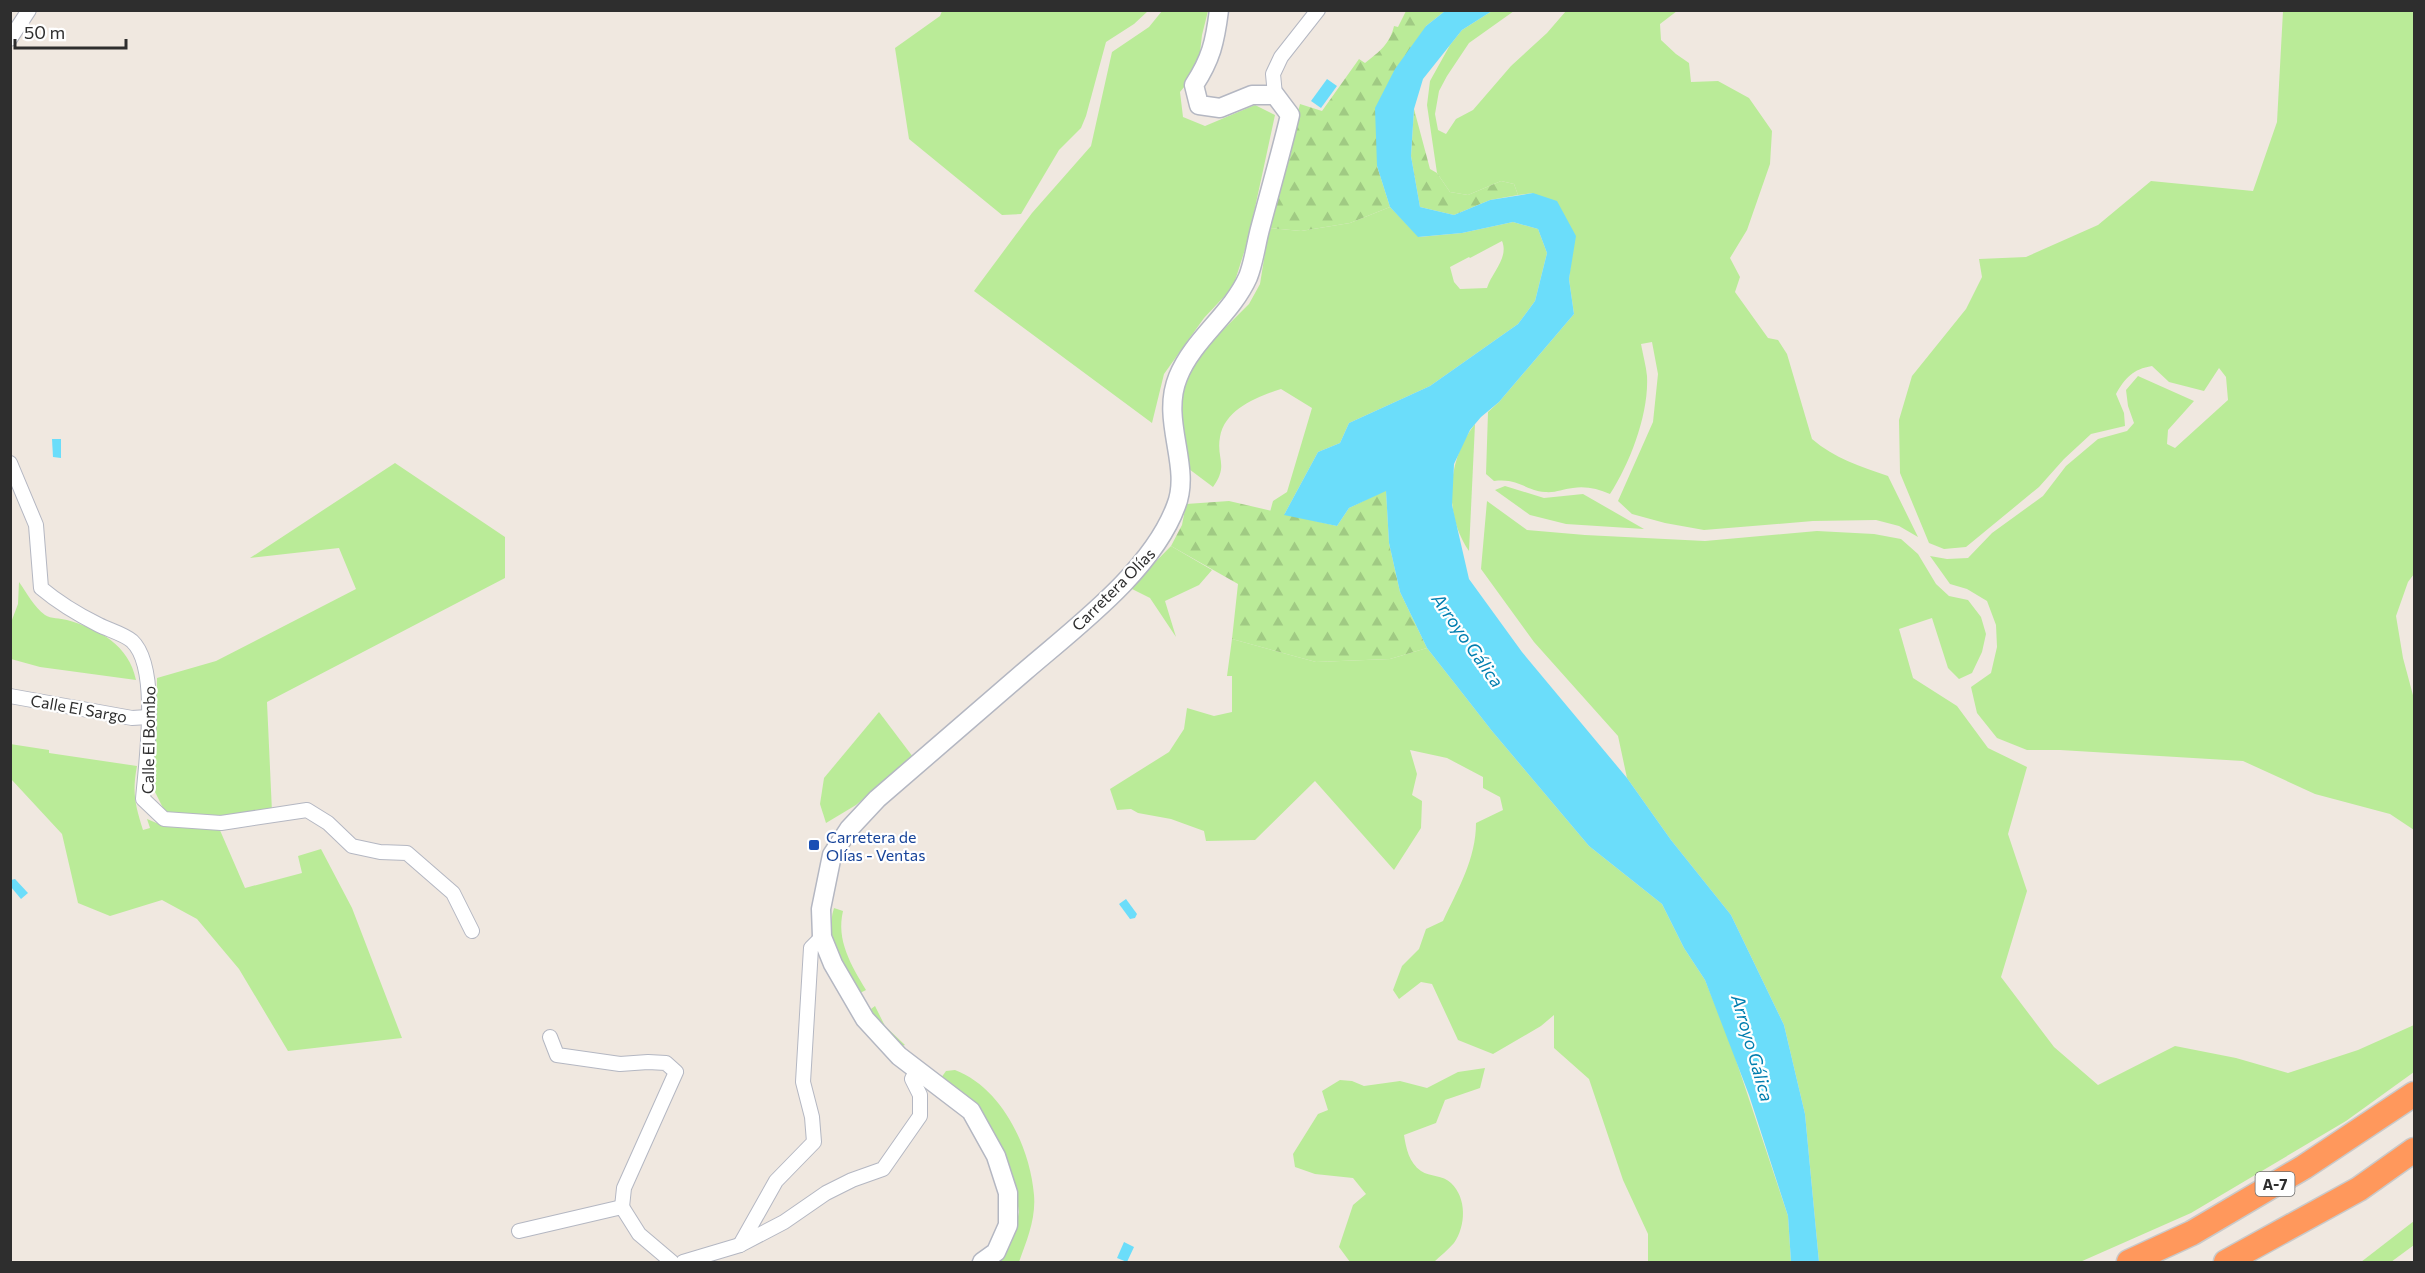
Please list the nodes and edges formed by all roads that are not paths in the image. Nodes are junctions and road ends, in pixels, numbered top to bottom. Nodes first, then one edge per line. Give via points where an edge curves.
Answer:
1 (29, 10) edge
2 (1219, 10) edge
3 (1318, 10) edge
4 (10, 39) edge
5 (1275, 95) junction
6 (10, 463) edge
7 (10, 696) edge
8 (148, 717) junction
9 (472, 931) dead end
10 (822, 937) junction
11 (550, 1037) dead end
12 (917, 1070) junction
13 (2415, 1094) edge
14 (2415, 1150) edge
15 (622, 1207) junction
16 (519, 1230) dead end
17 (740, 1245) junction
18 (672, 1263) edge
19 (683, 1263) edge
20 (982, 1263) edge
21 (2129, 1263) edge
22 (2226, 1263) edge

1 - 4 street
2 - 5 main road via 1215,43 1194,85 1199,105 1220,108 1252,95
3 - 5 street via 1281,57 1273,74
5 - 10 main road, Carretera Olías via 1290,115 1248,275 1232,305 1178,376 1170,406 1180,494 1158,543 1096,609 877,799 849,828 832,855 821,909
6 - 8 street, Calle El Bombo via 36,525 41,588 65,608 132,642 149,678
7 - 8 street, Calle El Sargo via 132,718
8 - 9 street, Calle El Bombo via 144,799 164,819 221,823 307,810 352,846 407,853 453,893
10 - 12 main road via 865,1019
10 - 17 street via 811,948 803,1082 814,1142 776,1181
11 - 15 street via 557,1055 620,1064 666,1064 676,1072 624,1188
12 - 17 street via 912,1079 920,1095 920,1116 883,1169 852,1180
12 - 20 main road via 971,1111 996,1156 1008,1193 1008,1225 996,1252
13 - 21 highway, A-7 via 2304,1167 2192,1233
14 - 22 highway via 2359,1189
15 - 16 street
15 - 18 street via 639,1234
17 - 19 street

